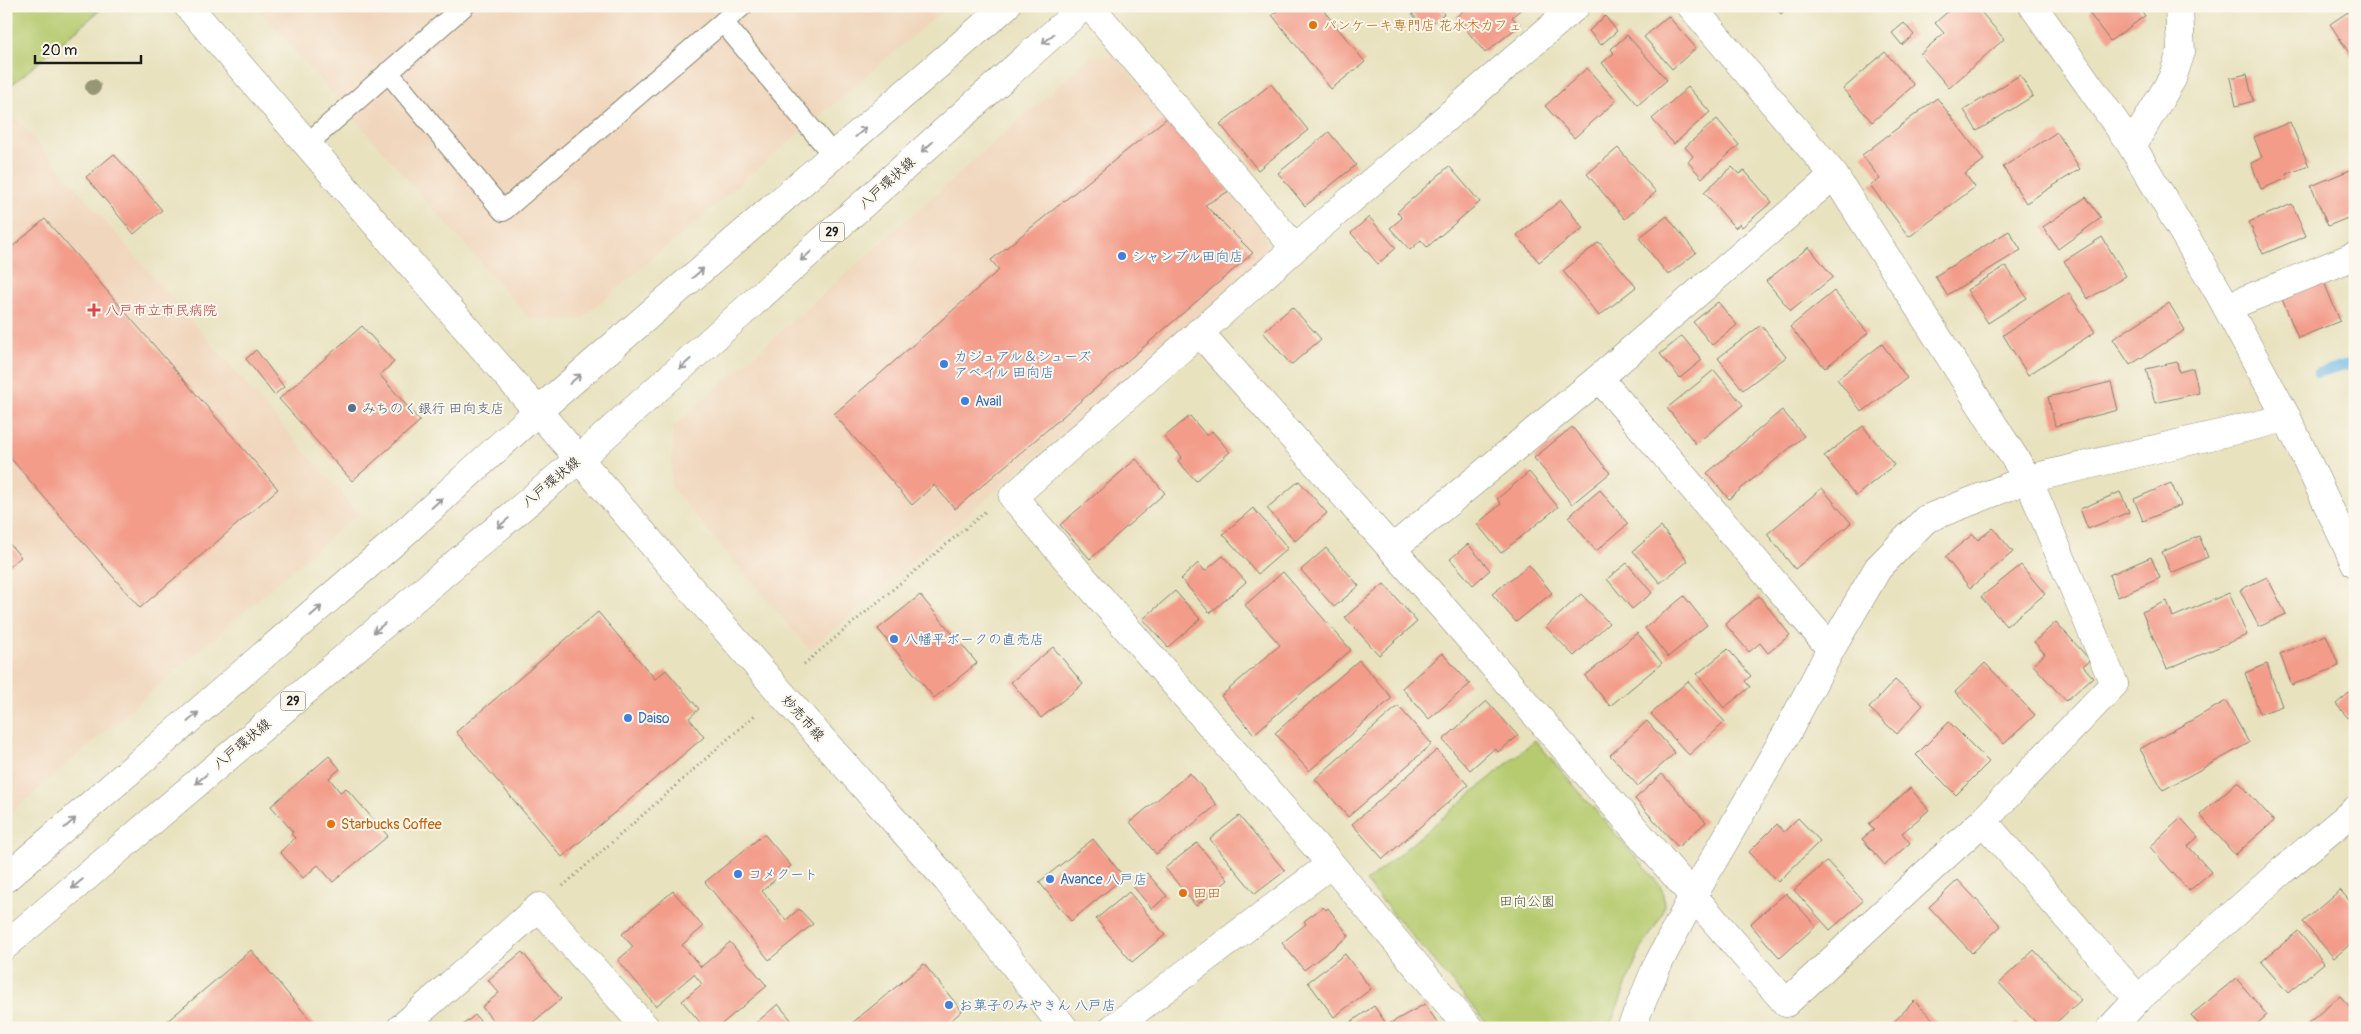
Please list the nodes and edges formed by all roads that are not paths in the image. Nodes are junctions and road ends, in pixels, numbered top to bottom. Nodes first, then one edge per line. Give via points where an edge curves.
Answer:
1 (188, 6) edge
2 (464, 6) edge
3 (742, 6) edge
4 (1006, 6) edge
5 (1084, 6) edge
6 (1090, 6) edge
7 (1576, 6) edge
8 (1691, 6) edge
9 (2033, 6) edge
10 (2179, 6) edge
11 (723, 22) junction
12 (388, 72) junction
13 (307, 144) junction
14 (2132, 146) junction
15 (833, 155) junction
16 (1834, 175) junction
17 (1295, 248) junction
18 (2355, 256) edge
19 (2227, 307) junction
20 (1199, 332) junction
21 (1599, 378) junction
22 (538, 411) junction
23 (2287, 418) junction
24 (580, 458) junction
25 (2028, 479) junction
26 (1392, 548) junction
27 (2355, 563) edge
28 (1831, 649) junction
29 (2355, 810) edge
30 (1983, 821) junction
31 (1331, 864) junction
32 (6, 878) edge
33 (1693, 896) junction
34 (6, 945) edge
35 (2138, 999) junction
36 (401, 1028) edge
37 (646, 1028) edge
38 (1064, 1028) edge
39 (1113, 1028) edge
40 (1469, 1028) edge
41 (1632, 1028) edge
42 (2111, 1028) edge

1 - 13 street, 妙売市線
2 - 12 lane
3 - 11 lane
15 -> 4 street
5 -> 24 street, 八戸環状線 / 29
6 - 17 street
7 - 17 street
8 - 16 street
9 - 14 street
10 - 14 street via 2181,52 2172,79
11 - 12 lane via 503,211
11 - 15 lane
12 - 13 lane
13 - 22 street, 妙売市線
14 - 19 street
22 -> 15 street
16 - 21 street
16 - 25 street
17 - 20 street
18 - 19 street
19 - 23 street
20 - 26 street
20 - 31 street via 1013,497
21 - 26 street
21 - 28 street
22 - 24 street, 妙売市線
32 -> 22 street via 391,545
23 - 25 street
23 - 27 street
24 -> 34 street, 八戸環状線 / 29
24 - 38 street, 妙売市線 via 780,692 947,880
25 - 28 street via 1926,519 1878,568
25 - 30 street via 2114,684
26 - 33 street
28 - 33 street
29 - 35 street
30 - 33 street via 1786,1003
30 - 35 street
31 - 39 street
31 - 40 street
33 - 41 street via 1656,968
35 - 42 street
36 - 37 street via 539,907

